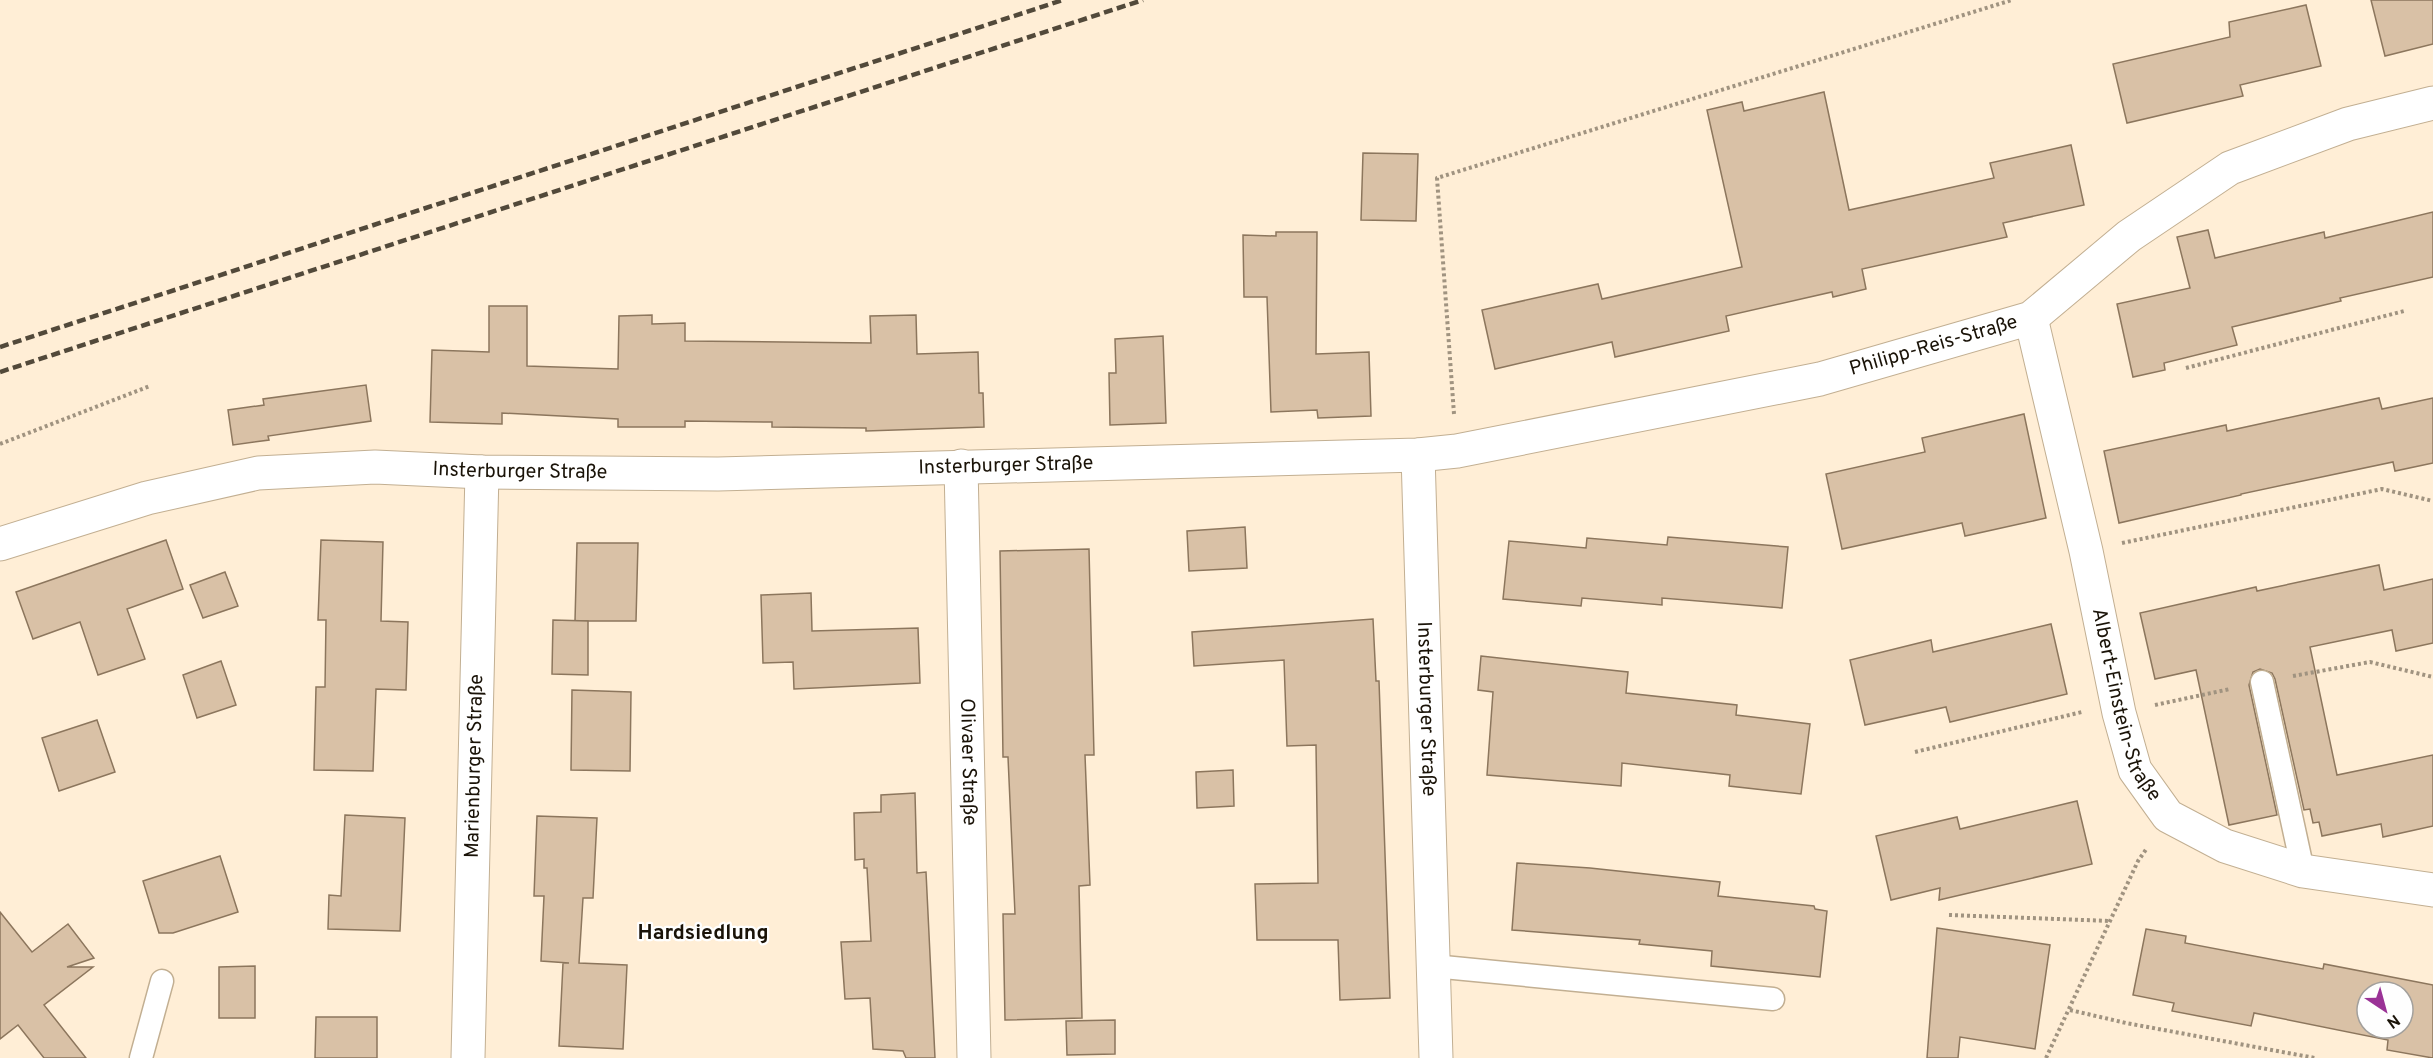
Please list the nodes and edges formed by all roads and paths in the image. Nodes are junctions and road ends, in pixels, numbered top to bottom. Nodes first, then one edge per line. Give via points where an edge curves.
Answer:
1 (2012, 0) edge
2 (2433, 103) edge
3 (2404, 311) dead end
4 (2031, 318) junction
5 (2186, 368) dead end
6 (150, 386) dead end
7 (0, 444) edge
8 (1457, 451) junction
9 (1418, 455) junction
10 (961, 466) junction
11 (482, 472) junction
12 (2433, 501) edge
13 (0, 544) edge
14 (2086, 550) junction
15 (2262, 682) dead end
16 (2118, 704) junction
17 (1915, 752) dead end
18 (2168, 816) junction
19 (2303, 871) junction
20 (2433, 890) edge
21 (1949, 915) dead end
22 (2111, 921) junction
23 (1433, 966) junction
24 (162, 981) dead end
25 (1773, 999) dead end
26 (2070, 1010) junction
27 (141, 1058) edge
28 (468, 1058) edge
29 (974, 1058) edge
30 (1436, 1058) edge
31 (2046, 1058) edge
32 (2315, 1058) edge

1 - 8 path via 1437,178
2 - 4 street, Philipp-Reis-Straße via 2348,124 2230,168 2129,236
3 - 5 path
4 - 8 street, Philipp-Reis-Straße via 1820,379
4 - 14 street, Albert-Einstein-Straße
6 - 7 path
8 - 9 street, Philipp-Reis-Straße
9 - 10 street, Insterburger Straße
9 - 23 street, Insterburger Straße
10 - 11 street, Insterburger Straße via 718,474
10 - 29 street, Olivaer Straße
11 - 13 street, Insterburger Straße via 375,467 258,473 147,498
11 - 28 street, Marienburger Straße
12 - 14 path via 2382,489
14 - 16 street, Albert-Einstein-Straße
15 - 19 lane
16 - 17 path
16 - 18 street, Albert-Einstein-Straße via 2134,770
18 - 19 street, Albert-Einstein-Straße via 2225,846
18 - 22 path via 2138,861
19 - 20 street, Albert-Einstein-Straße
21 - 22 path
22 - 26 path
23 - 25 lane
23 - 30 street, Insterburger Straße
24 - 27 lane
26 - 31 path
26 - 32 path

